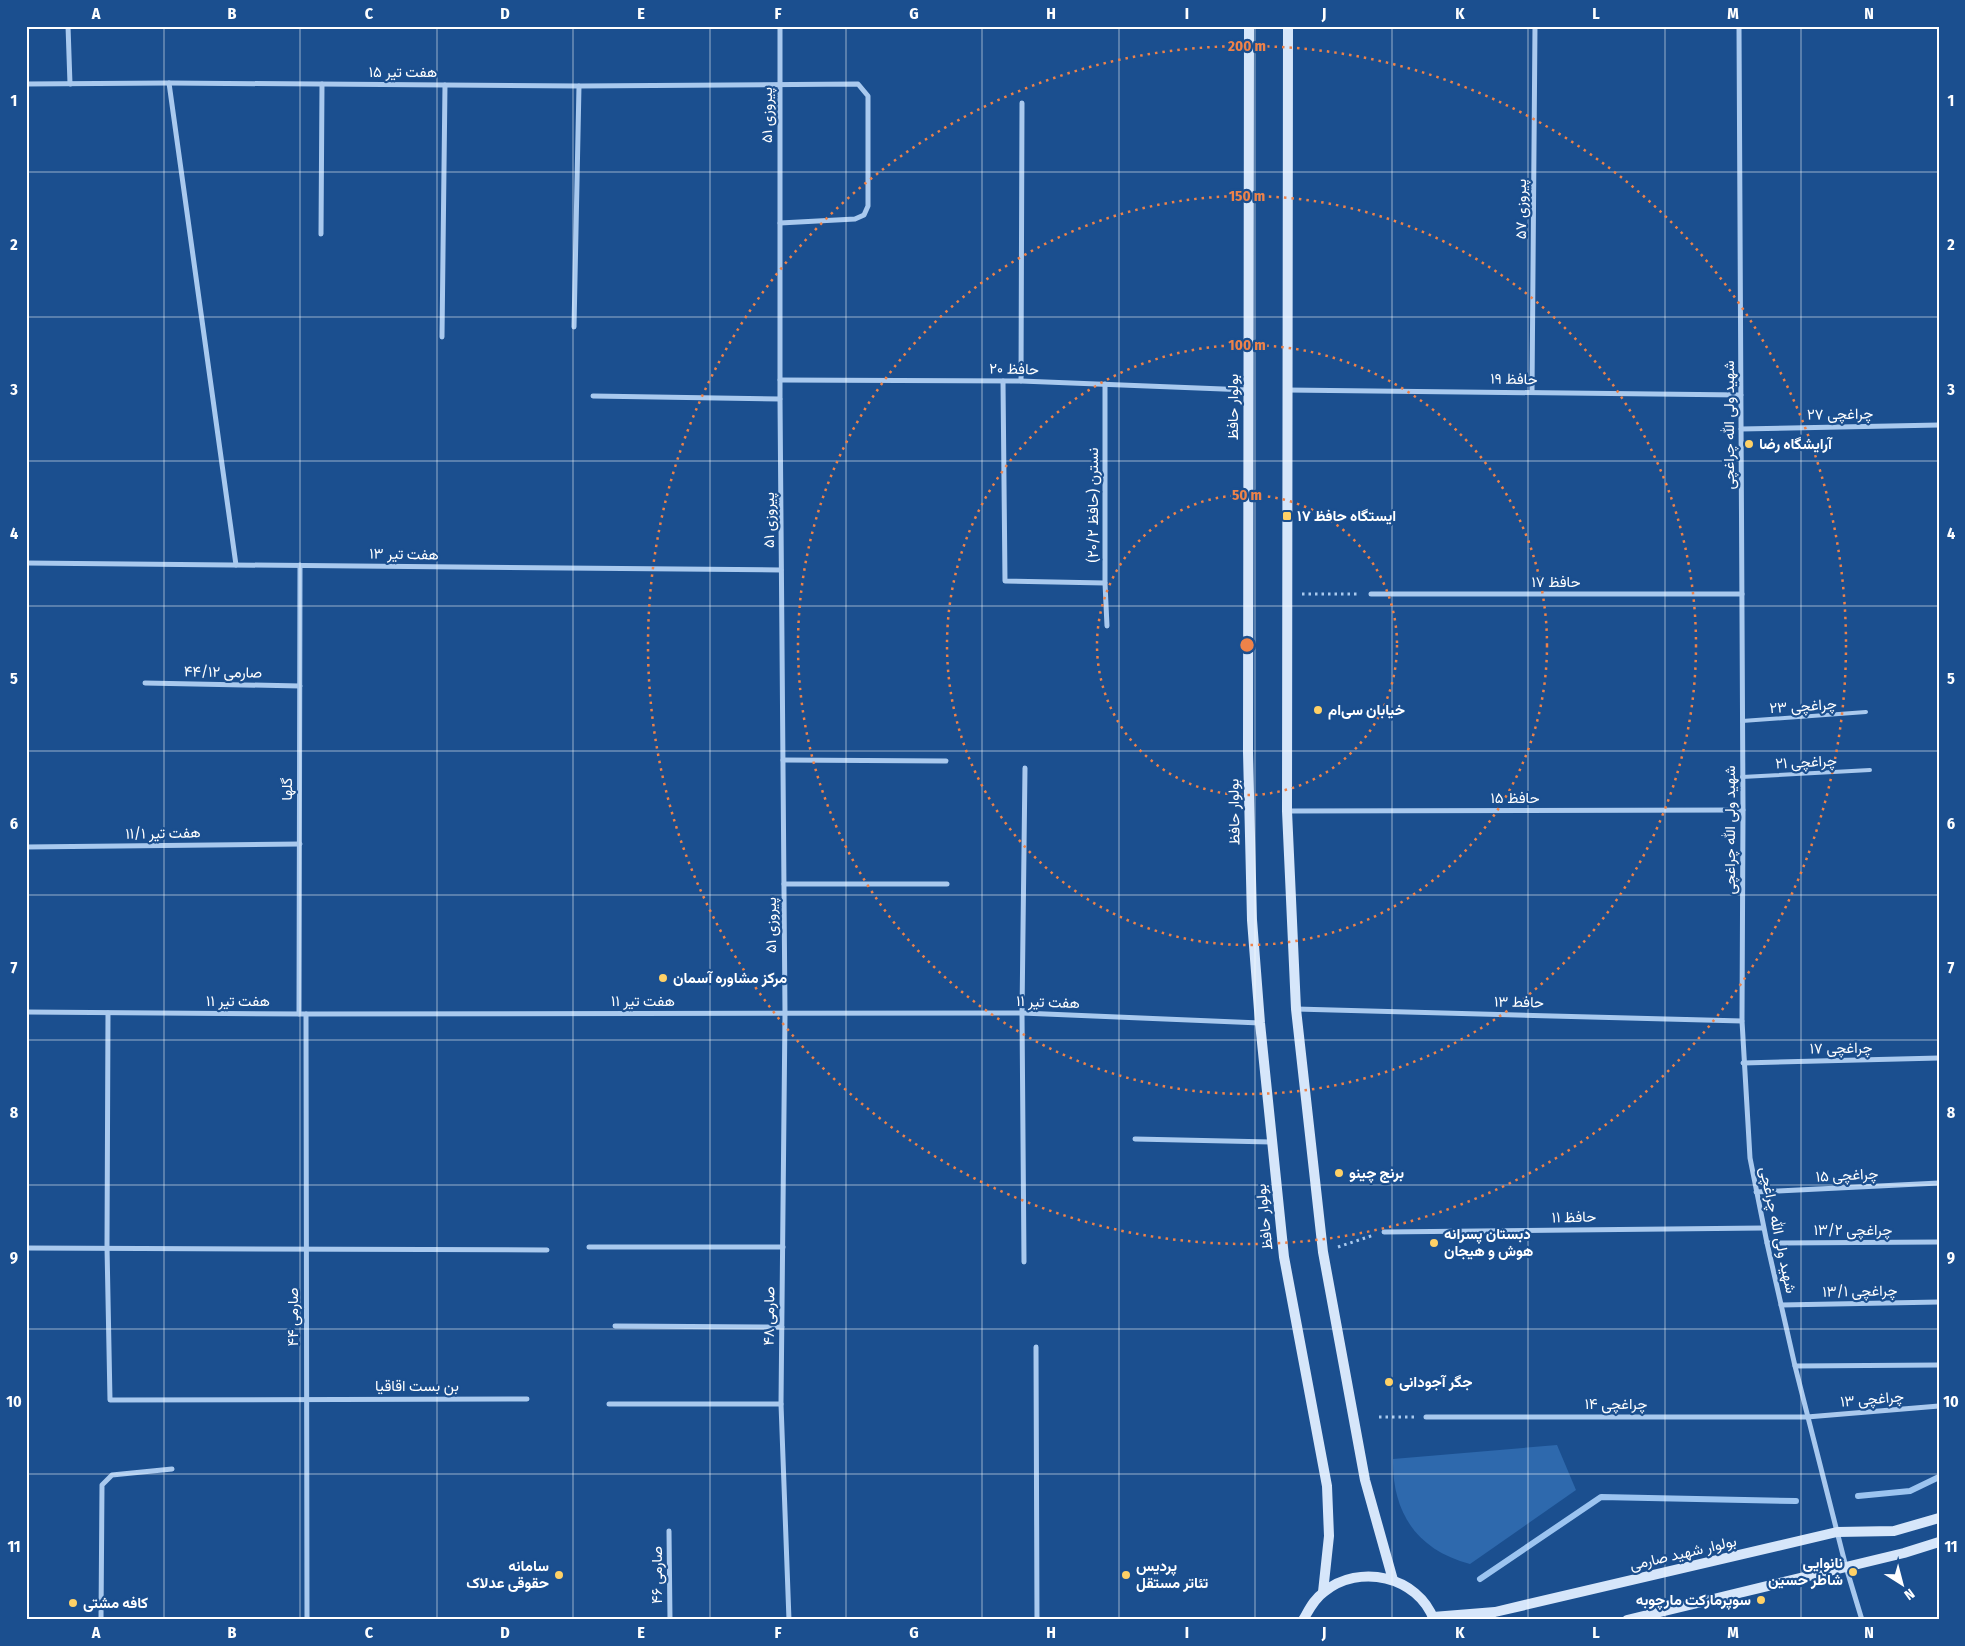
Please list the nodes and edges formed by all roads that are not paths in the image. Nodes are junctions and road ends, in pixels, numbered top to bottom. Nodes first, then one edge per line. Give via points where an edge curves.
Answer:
1 (68, 26) edge
2 (780, 26) edge
3 (1249, 26) edge
4 (1288, 26) edge
5 (1535, 26) edge
6 (1739, 26) edge
7 (169, 83) junction
8 (780, 83) junction
9 (26, 84) edge
10 (70, 84) junction
11 (322, 84) junction
12 (445, 85) junction
13 (579, 86) junction
14 (1022, 103) dead end
15 (780, 222) junction
16 (320, 234) dead end
17 (574, 326) dead end
18 (442, 337) dead end
19 (780, 380) junction
20 (1003, 381) junction
21 (1021, 381) junction
22 (1105, 384) junction
23 (1248, 390) junction
24 (1287, 390) junction
25 (1532, 392) junction
26 (1741, 395) junction
27 (593, 396) dead end
28 (780, 399) junction
29 (1939, 425) edge
30 (1742, 429) junction
31 (26, 562) edge
32 (236, 565) junction
33 (300, 565) junction
34 (781, 570) junction
35 (1105, 584) junction
36 (1371, 594) road end
37 (1742, 594) junction
38 (1107, 626) dead end
39 (145, 683) dead end
40 (300, 686) junction
41 (1866, 712) dead end
42 (1742, 721) junction
43 (783, 760) junction
44 (946, 761) dead end
45 (1025, 768) dead end
46 (1870, 770) dead end
47 (1742, 777) junction
48 (1743, 810) junction
49 (1286, 811) junction
50 (300, 844) junction
51 (26, 847) edge
52 (784, 884) junction
53 (946, 884) dead end
54 (1296, 1009) junction
55 (26, 1012) edge
56 (108, 1013) junction
57 (785, 1013) junction
58 (1022, 1013) junction
59 (299, 1014) junction
60 (306, 1014) junction
61 (1742, 1020) junction
62 (1260, 1023) junction
63 (1939, 1058) edge
64 (1743, 1063) junction
65 (1135, 1140) dead end
66 (1271, 1142) junction
67 (1939, 1183) edge
68 (1756, 1192) junction
69 (1763, 1228) junction
70 (1384, 1232) road end
71 (1939, 1242) edge
72 (1767, 1244) junction
73 (589, 1247) dead end
74 (783, 1247) junction
75 (26, 1248) edge
76 (107, 1248) junction
77 (306, 1250) junction
78 (547, 1250) dead end
79 (1024, 1262) dead end
80 (1939, 1302) edge
81 (1781, 1305) junction
82 (615, 1326) dead end
83 (782, 1327) junction
84 (1036, 1348) dead end
85 (1939, 1365) edge
86 (1795, 1366) junction
87 (306, 1398) junction
88 (527, 1399) dead end
89 (609, 1404) dead end
90 (781, 1404) junction
91 (1939, 1406) edge
92 (1426, 1417) road end
93 (1807, 1417) junction
94 (172, 1469) dead end
95 (1939, 1518) edge
96 (669, 1531) dead end
97 (1838, 1532) junction
98 (1939, 1542) edge
99 (1846, 1567) junction
100 (1393, 1580) junction
101 (1323, 1592) junction
102 (1433, 1618) edge
103 (101, 1620) edge
104 (308, 1620) edge
105 (670, 1620) edge
106 (789, 1620) edge
107 (1037, 1620) edge
108 (1303, 1620) edge
109 (1627, 1620) edge
110 (1862, 1620) edge

1 - 10 street
2 - 8 street, پیروزی ۵۱
3 - 23 street, بولوار حافظ
4 - 24 street
5 - 25 street, پیروزی ۵۷
6 - 26 street, شهید ولی الله چراغچی
7 - 10 street, هفت تیر ۱۵
7 - 11 street, هفت تیر ۱۵
7 - 32 street
8 - 13 street, هفت تیر ۱۵
8 - 15 street, پیروزی ۵۱
8 - 15 street, هفت تیر ۱۵ via 858,84 864,89 868,96 868,206 864,214 855,219
9 - 10 street, هفت تیر ۱۵
11 - 12 street, هفت تیر ۱۵
11 - 16 street
12 - 13 street, هفت تیر ۱۵
12 - 18 street
13 - 17 street
14 - 21 street
15 - 19 street, پیروزی ۵۱
19 - 20 street, حافظ ۲۰
19 - 28 street, پیروزی ۵۱
20 - 21 street, حافظ ۲۰
20 - 35 street via 1005,581
21 - 22 street, حافظ ۲۰
22 - 23 street, حافظ ۲۰
22 - 35 street, نسترن (حافظ ۲۰/۲)
23 - 62 street, بولوار حافظ via 1249,817
24 - 25 street, حافظ ۱۹
24 - 49 street
25 - 26 street, حافظ ۱۹
26 - 30 street, شهید ولی الله چراغچی
27 - 28 street
28 - 34 street, پیروزی ۵۱
29 - 30 street, چراغچی ۲۷
30 - 37 street, شهید ولی الله چراغچی
31 - 32 street, هفت تیر ۱۳
32 - 33 street, هفت تیر ۱۳
33 - 34 street, هفت تیر ۱۳
33 - 40 street, گلها
34 - 43 street, پیروزی ۵۱
35 - 38 street, نسترن (حافظ ۲۰/۲)
36 - 37 street, حافظ ۱۷
37 - 42 street, شهید ولی الله چراغچی
39 - 40 street, صارمی ۴۴/۱۲
40 - 50 street, گلها
41 - 42 lane, چراغچی ۲۳
42 - 47 street, شهید ولی الله چراغچی
43 - 44 street
43 - 52 street, پیروزی ۵۱
45 - 58 street
46 - 47 lane, چراغچی ۲۱
47 - 48 street, شهید ولی الله چراغچی
48 - 49 street, حافظ ۱۵
48 - 61 street, شهید ولی الله چراغچی
49 - 54 street
50 - 51 street, هفت تیر ۱۱/۱
50 - 59 street, گلها
52 - 53 street
52 - 57 street, پیروزی ۵۱
54 - 61 street, حافط ۱۳
54 - 100 street via 1323,1252 1365,1480
55 - 56 street, هفت تیر ۱۱
56 - 59 street, هفت تیر ۱۱
56 - 76 street
57 - 58 street, هفت تیر ۱۱
57 - 60 street, هفت تیر ۱۱
57 - 74 street, صارمی ۴۸
58 - 62 street, هفت تیر ۱۱
58 - 79 street
59 - 60 street, هفت تیر ۱۱
60 - 77 street, صارمی ۴۴
61 - 64 street, شهید ولی الله چراغچی
62 - 66 street, بولوار حافظ
63 - 64 street, چراغچی ۱۷
64 - 68 street, شهید ولی الله چراغچی via 1750,1158
65 - 66 street
66 - 101 street, بولوار حافظ via 1284,1258 1327,1486 1329,1536
67 - 68 street, چراغچی ۱۵
68 - 69 street, شهید ولی الله چراغچی
69 - 70 street, حافظ ۱۱
69 - 72 street, شهید ولی الله چراغچی
71 - 72 street, چراغچی ۱۳/۲
72 - 81 street, شهید ولی الله چراغچی
73 - 74 street
74 - 83 street, صارمی ۴۸
75 - 76 street
76 - 77 street
76 - 87 street, بن بست اقاقیا via 110,1400
77 - 78 street
77 - 87 street, صارمی ۴۴
80 - 81 street, چراغچی ۱۳/۱
81 - 86 street, شهید ولی الله چراغچی
82 - 83 street
83 - 90 street, صارمی ۴۸
84 - 107 street
85 - 86 street
86 - 93 street, شهید ولی الله چراغچی
87 - 88 street, بن بست اقاقیا
87 - 104 street, صارمی ۴۴
89 - 90 street
90 - 106 street, صارمی ۴۸
91 - 93 street, چراغچی ۱۳
92 - 93 street, چراغچی ۱۴
93 - 97 street, شهید ولی الله چراغچی
94 - 103 street via 112,1475 102,1485
95 - 97 street, بولوار شهید صارمی via 1894,1531
96 - 105 street, صارمی ۴۶
97 - 99 street, شهید ولی الله چراغچی
97 - 102 street, بولوار شهید صارمی via 1496,1612
98 - 99 street
99 - 109 street
99 - 110 street, شهید ولی الله چراغچی
100 - 101 street via 1357,1577 1339,1582
100 - 102 street via 1409,1588 1423,1601
101 - 108 street

